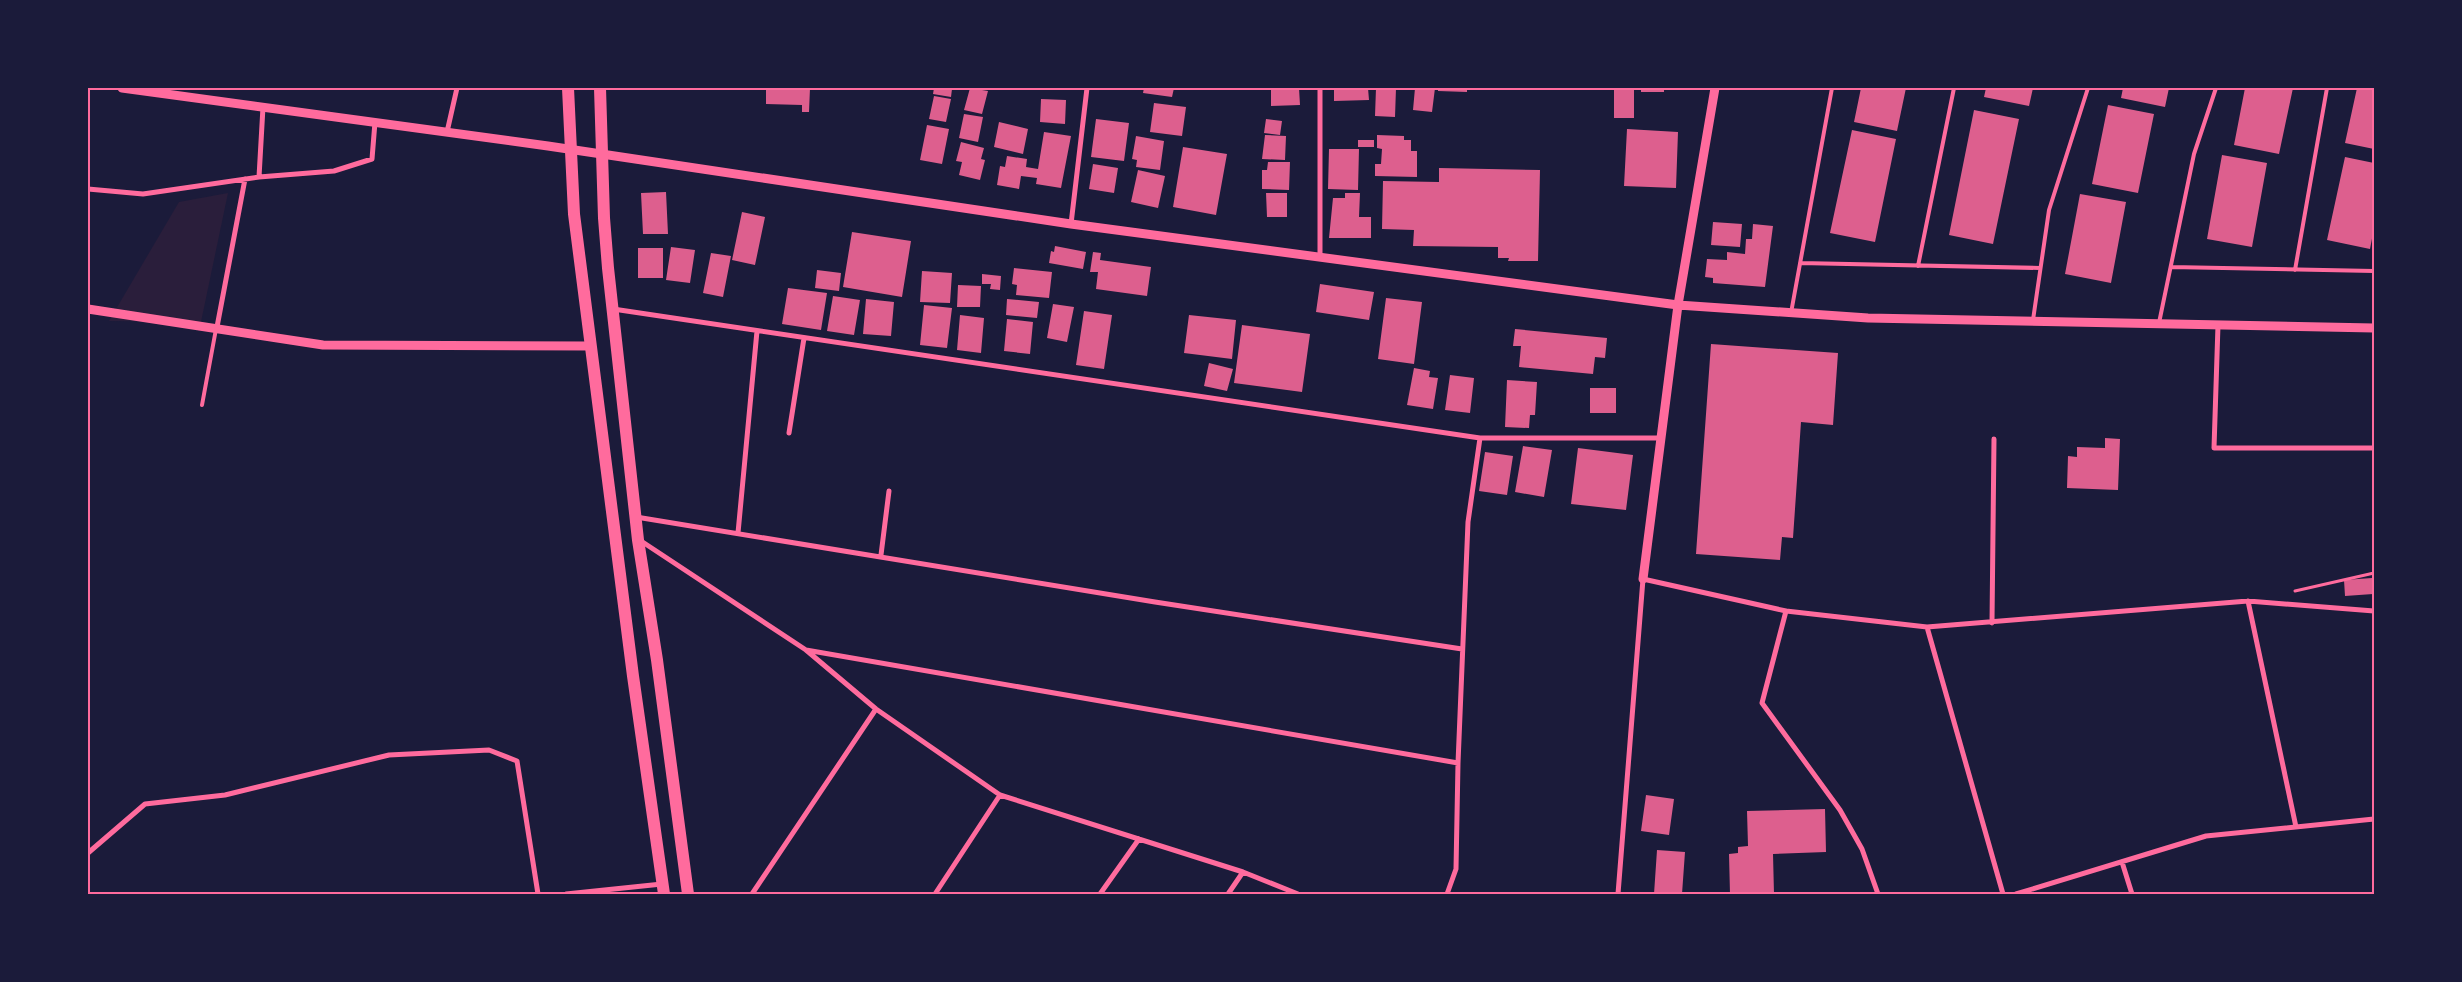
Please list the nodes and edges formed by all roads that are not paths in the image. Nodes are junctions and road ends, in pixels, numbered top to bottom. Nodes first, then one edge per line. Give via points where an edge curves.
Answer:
1 (122, 88) edge
2 (457, 88) edge
3 (568, 88) edge
4 (600, 88) edge
5 (1087, 88) edge
6 (1320, 88) edge
7 (1715, 88) edge
8 (1832, 88) edge
9 (1954, 88) edge
10 (2088, 88) edge
11 (2216, 88) edge
12 (2327, 88) edge
13 (263, 107) junction
14 (375, 122) junction
15 (447, 132) junction
16 (570, 149) junction
17 (602, 154) junction
18 (259, 177) junction
19 (245, 179) junction
20 (88, 190) edge
21 (1071, 224) junction
22 (1320, 257) junction
23 (1800, 263) junction
24 (1918, 266) junction
25 (2171, 267) junction
26 (2040, 268) junction
27 (2295, 270) junction
28 (2374, 271) edge
29 (1678, 305) junction
30 (88, 309) edge
31 (613, 309) junction
32 (1791, 313) junction
33 (2032, 321) junction
34 (2159, 324) junction
35 (2218, 325) junction
36 (217, 327) junction
37 (2374, 328) edge
38 (757, 331) junction
39 (804, 338) junction
40 (590, 346) junction
41 (202, 405) dead end
42 (789, 433) dead end
43 (1480, 438) junction
44 (1660, 438) junction
45 (1994, 439) dead end
46 (2374, 448) edge
47 (889, 491) dead end
48 (636, 516) junction
49 (738, 532) junction
50 (638, 540) junction
51 (881, 555) junction
52 (1643, 579) junction
53 (2248, 602) junction
54 (1786, 610) junction
55 (2374, 611) edge
56 (1992, 623) junction
57 (1927, 627) junction
58 (1462, 649) junction
59 (806, 650) junction
60 (876, 709) junction
61 (1458, 763) junction
62 (1000, 795) junction
63 (2374, 819) edge
64 (2296, 827) junction
65 (1139, 839) junction
66 (88, 853) edge
67 (2122, 862) junction
68 (1242, 872) junction
69 (663, 890) edge
70 (538, 894) edge
71 (566, 894) edge
72 (688, 894) edge
73 (752, 894) edge
74 (935, 894) edge
75 (1100, 894) edge
76 (1228, 894) edge
77 (1298, 894) edge
78 (1447, 894) edge
79 (1618, 894) edge
80 (1878, 894) edge
81 (2003, 894) edge
82 (2016, 894) edge
83 (2132, 894) edge

1 - 13 street
2 - 15 street
3 - 16 main road
4 - 17 main road
5 - 21 street
6 - 22 street
7 - 29 street
8 - 23 lane
9 - 24 lane
10 - 26 lane via 2049,210
11 - 25 lane via 2194,154
12 - 27 lane
13 - 14 street
13 - 18 street
14 - 15 street
14 - 18 street via 372,158 334,171
15 - 16 street
16 - 17 street
16 - 40 main road via 574,214
17 - 21 street
17 - 31 main road via 604,218
18 - 19 street
19 - 20 street via 143,194
19 - 36 street
21 - 22 street
22 - 29 street
23 - 24 lane
23 - 32 lane
24 - 26 lane
25 - 27 lane
25 - 34 lane
26 - 33 lane
27 - 28 lane
29 - 32 street
29 - 44 street
30 - 36 street
31 - 38 street
31 - 48 main road
32 - 33 street
33 - 34 street
34 - 35 street
35 - 37 street
35 - 46 street via 2214,448
36 - 40 street via 323,345
36 - 41 lane
38 - 39 street
38 - 49 street
39 - 42 street
39 - 43 street
40 - 69 main road
43 - 44 street
43 - 58 street via 1468,522
44 - 52 street
45 - 56 street
47 - 51 street
48 - 49 street
48 - 50 main road
49 - 51 street
50 - 59 street
50 - 72 main road
51 - 58 street via 1155,602
52 - 54 street
52 - 79 street
53 - 55 street
53 - 56 street
53 - 64 street
54 - 57 street
54 - 80 street via 1762,703 1840,810 1862,848
56 - 57 street
57 - 81 street
58 - 61 street
59 - 60 street
59 - 61 street
60 - 62 street
60 - 73 street
61 - 78 street via 1456,870
62 - 65 street
62 - 74 street
63 - 64 street
64 - 67 street via 2206,836
65 - 68 street
65 - 75 street
66 - 70 street via 145,804 225,795 388,755 489,750 517,761
67 - 82 street
67 - 83 street
68 - 76 street
68 - 77 street
69 - 71 street

